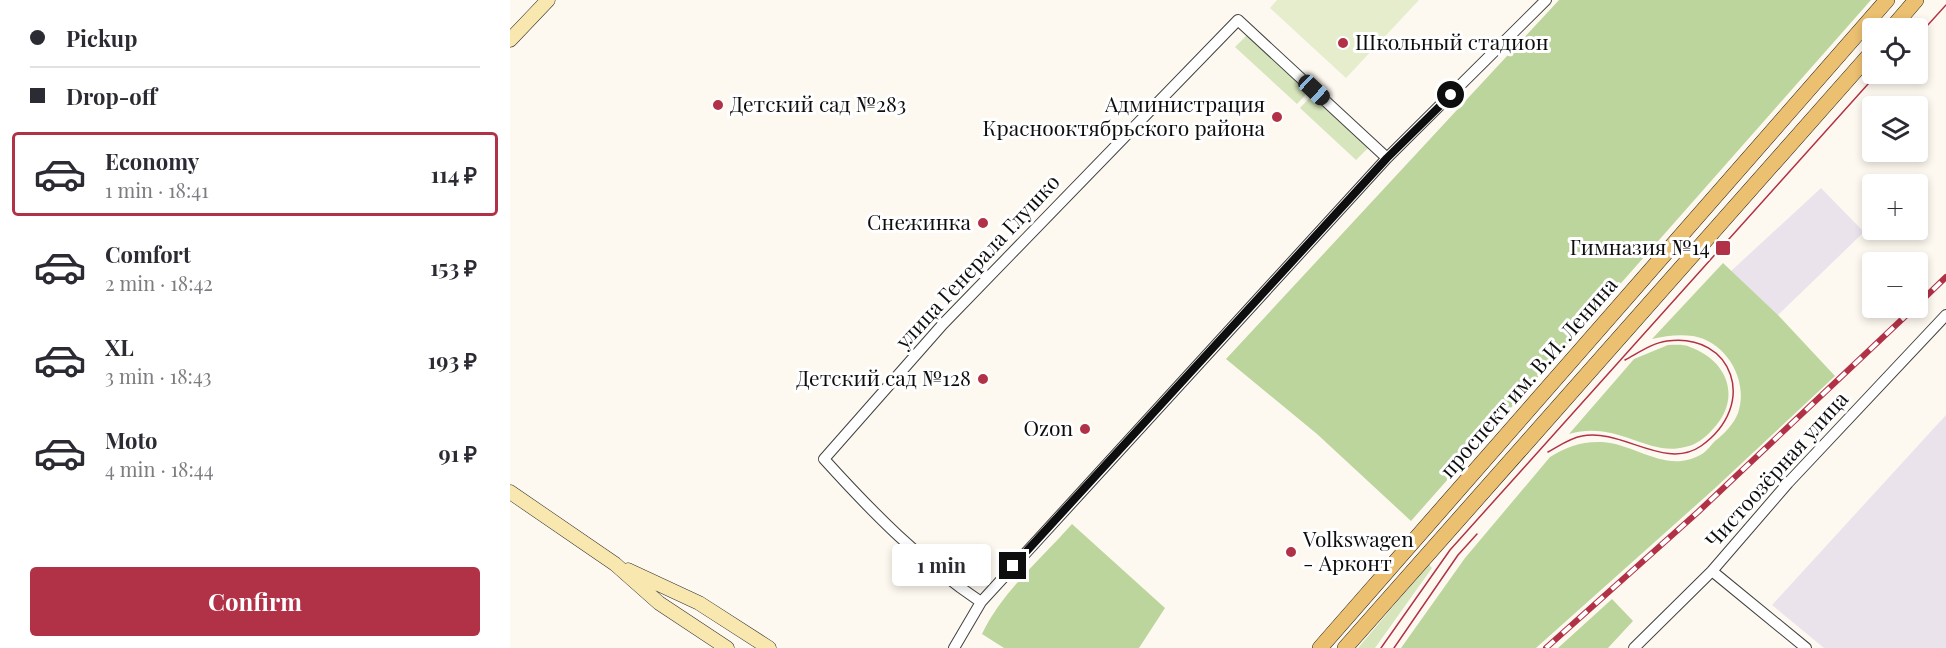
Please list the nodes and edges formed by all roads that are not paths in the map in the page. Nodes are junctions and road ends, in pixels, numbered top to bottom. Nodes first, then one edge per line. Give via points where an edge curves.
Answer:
1 (548, 0) edge
2 (1546, 0) edge
3 (1887, 0) edge
4 (1916, 0) edge
5 (1901, 18) edge
6 (510, 40) edge
7 (1862, 63) edge
8 (1387, 158) junction
9 (1946, 315) edge
10 (510, 492) edge
11 (615, 564) junction
12 (1712, 571) junction
13 (981, 602) junction
14 (727, 648) edge
15 (769, 648) edge
16 (954, 648) edge
17 (1320, 648) edge
18 (1345, 648) edge
19 (1634, 648) edge
20 (1806, 648) edge

1 - 6 street
2 - 8 street
3 - 17 main road, проспект им. В.И. Ленина
4 - 5 main road
7 - 18 main road, проспект им. В.И. Ленина
8 - 13 street
8 - 13 street, улица Генерала Глушко via 1238,20 943,324 824,459 946,579
9 - 12 street, Чистоозёрная улица via 1788,483
10 - 11 street
11 - 14 street via 660,603
11 - 15 street via 699,603
12 - 19 street, Чистоозёрная улица
12 - 20 street
13 - 16 street

